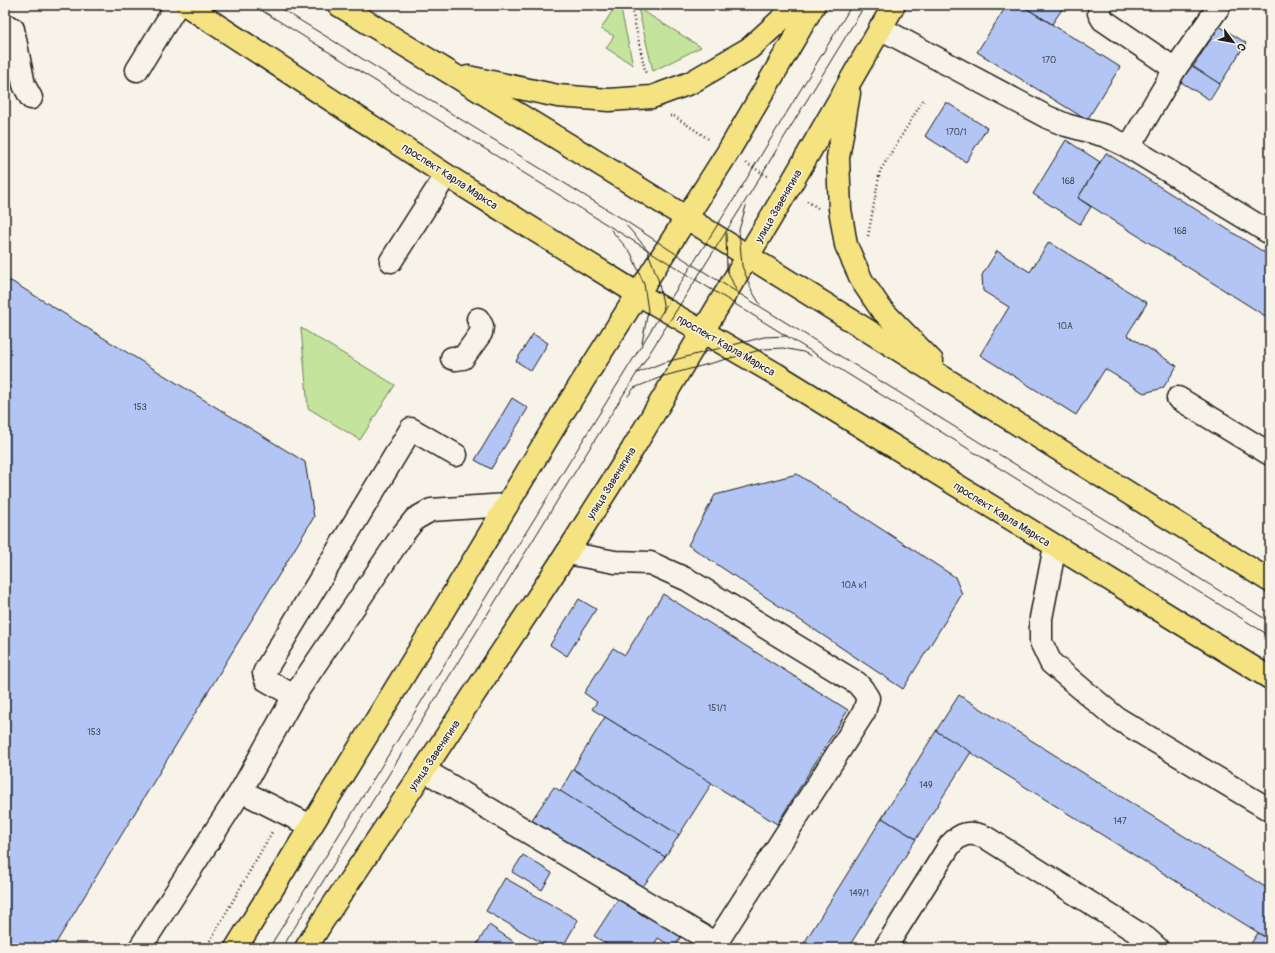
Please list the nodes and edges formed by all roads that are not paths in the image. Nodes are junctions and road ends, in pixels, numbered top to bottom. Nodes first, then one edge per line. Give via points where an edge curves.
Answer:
1 (177, 5) edge
2 (186, 5) edge
3 (339, 5) edge
4 (797, 5) edge
5 (814, 5) edge
6 (894, 5) edge
7 (1101, 5) edge
8 (1220, 5) edge
9 (5, 25) edge
10 (880, 28) junction
11 (1175, 69) junction
12 (137, 70) dead end
13 (452, 74) junction
14 (851, 78) junction
15 (31, 98) dead end
16 (1129, 147) junction
17 (446, 174) junction
18 (686, 218) junction
19 (1270, 233) edge
20 (748, 256) junction
21 (391, 261) dead end
22 (638, 294) junction
23 (478, 319) dead end
24 (702, 332) junction
25 (452, 358) dead end
26 (957, 386) junction
27 (1178, 398) dead end
28 (1270, 454) edge
29 (456, 455) dead end
30 (507, 505) junction
31 (1055, 546) junction
32 (567, 554) junction
33 (1270, 581) edge
34 (1270, 678) edge
35 (294, 696) junction
36 (424, 770) junction
37 (241, 791) junction
38 (1270, 810) edge
39 (311, 826) junction
40 (714, 946) edge
41 (140, 948) edge
42 (236, 948) edge
43 (306, 948) edge
44 (885, 948) edge
45 (1156, 948) edge

1 - 12 lane
2 - 17 main road, проспект Карла Маркса
3 - 13 main road
4 - 13 main road via 750,48 690,83 652,98 609,100 558,96
5 - 18 main road via 728,152
6 - 10 main road, улица Завенягина
7 - 11 lane via 1099,13 1103,20
8 - 11 lane
9 - 15 lane via 13,29 24,85
10 - 14 main road, улица Завенягина
10 - 16 lane via 1047,117 1106,136
11 - 16 lane
13 - 18 main road
14 - 20 main road, улица Завенягина
14 - 26 main road via 838,158 840,209 846,245 862,281 881,309
16 - 19 lane
17 - 21 lane
17 - 22 main road, проспект Карла Маркса
18 - 20 main road
18 - 22 main road
20 - 24 main road, улица Завенягина
20 - 26 main road
22 - 24 main road, проспект Карла Маркса
22 - 30 main road
23 - 25 lane via 482,326 481,333 463,358
24 - 31 main road, проспект Карла Маркса via 776,374
24 - 32 main road, улица Завенягина
26 - 33 main road
27 - 28 lane
29 - 35 lane via 411,429 264,672 266,680
30 - 35 lane via 431,510 415,519
30 - 39 main road
31 - 34 main road, проспект Карла Маркса
31 - 38 lane via 1040,618 1041,642 1051,663 1115,717
32 - 36 main road, улица Завенягина
32 - 40 lane via 615,562 650,563 688,580 858,683 868,698 864,712
35 - 37 lane
36 - 40 lane
36 - 43 main road, улица Завенягина
37 - 39 lane
37 - 41 lane
39 - 42 main road
44 - 45 lane via 950,845 956,838 976,833 1146,938

